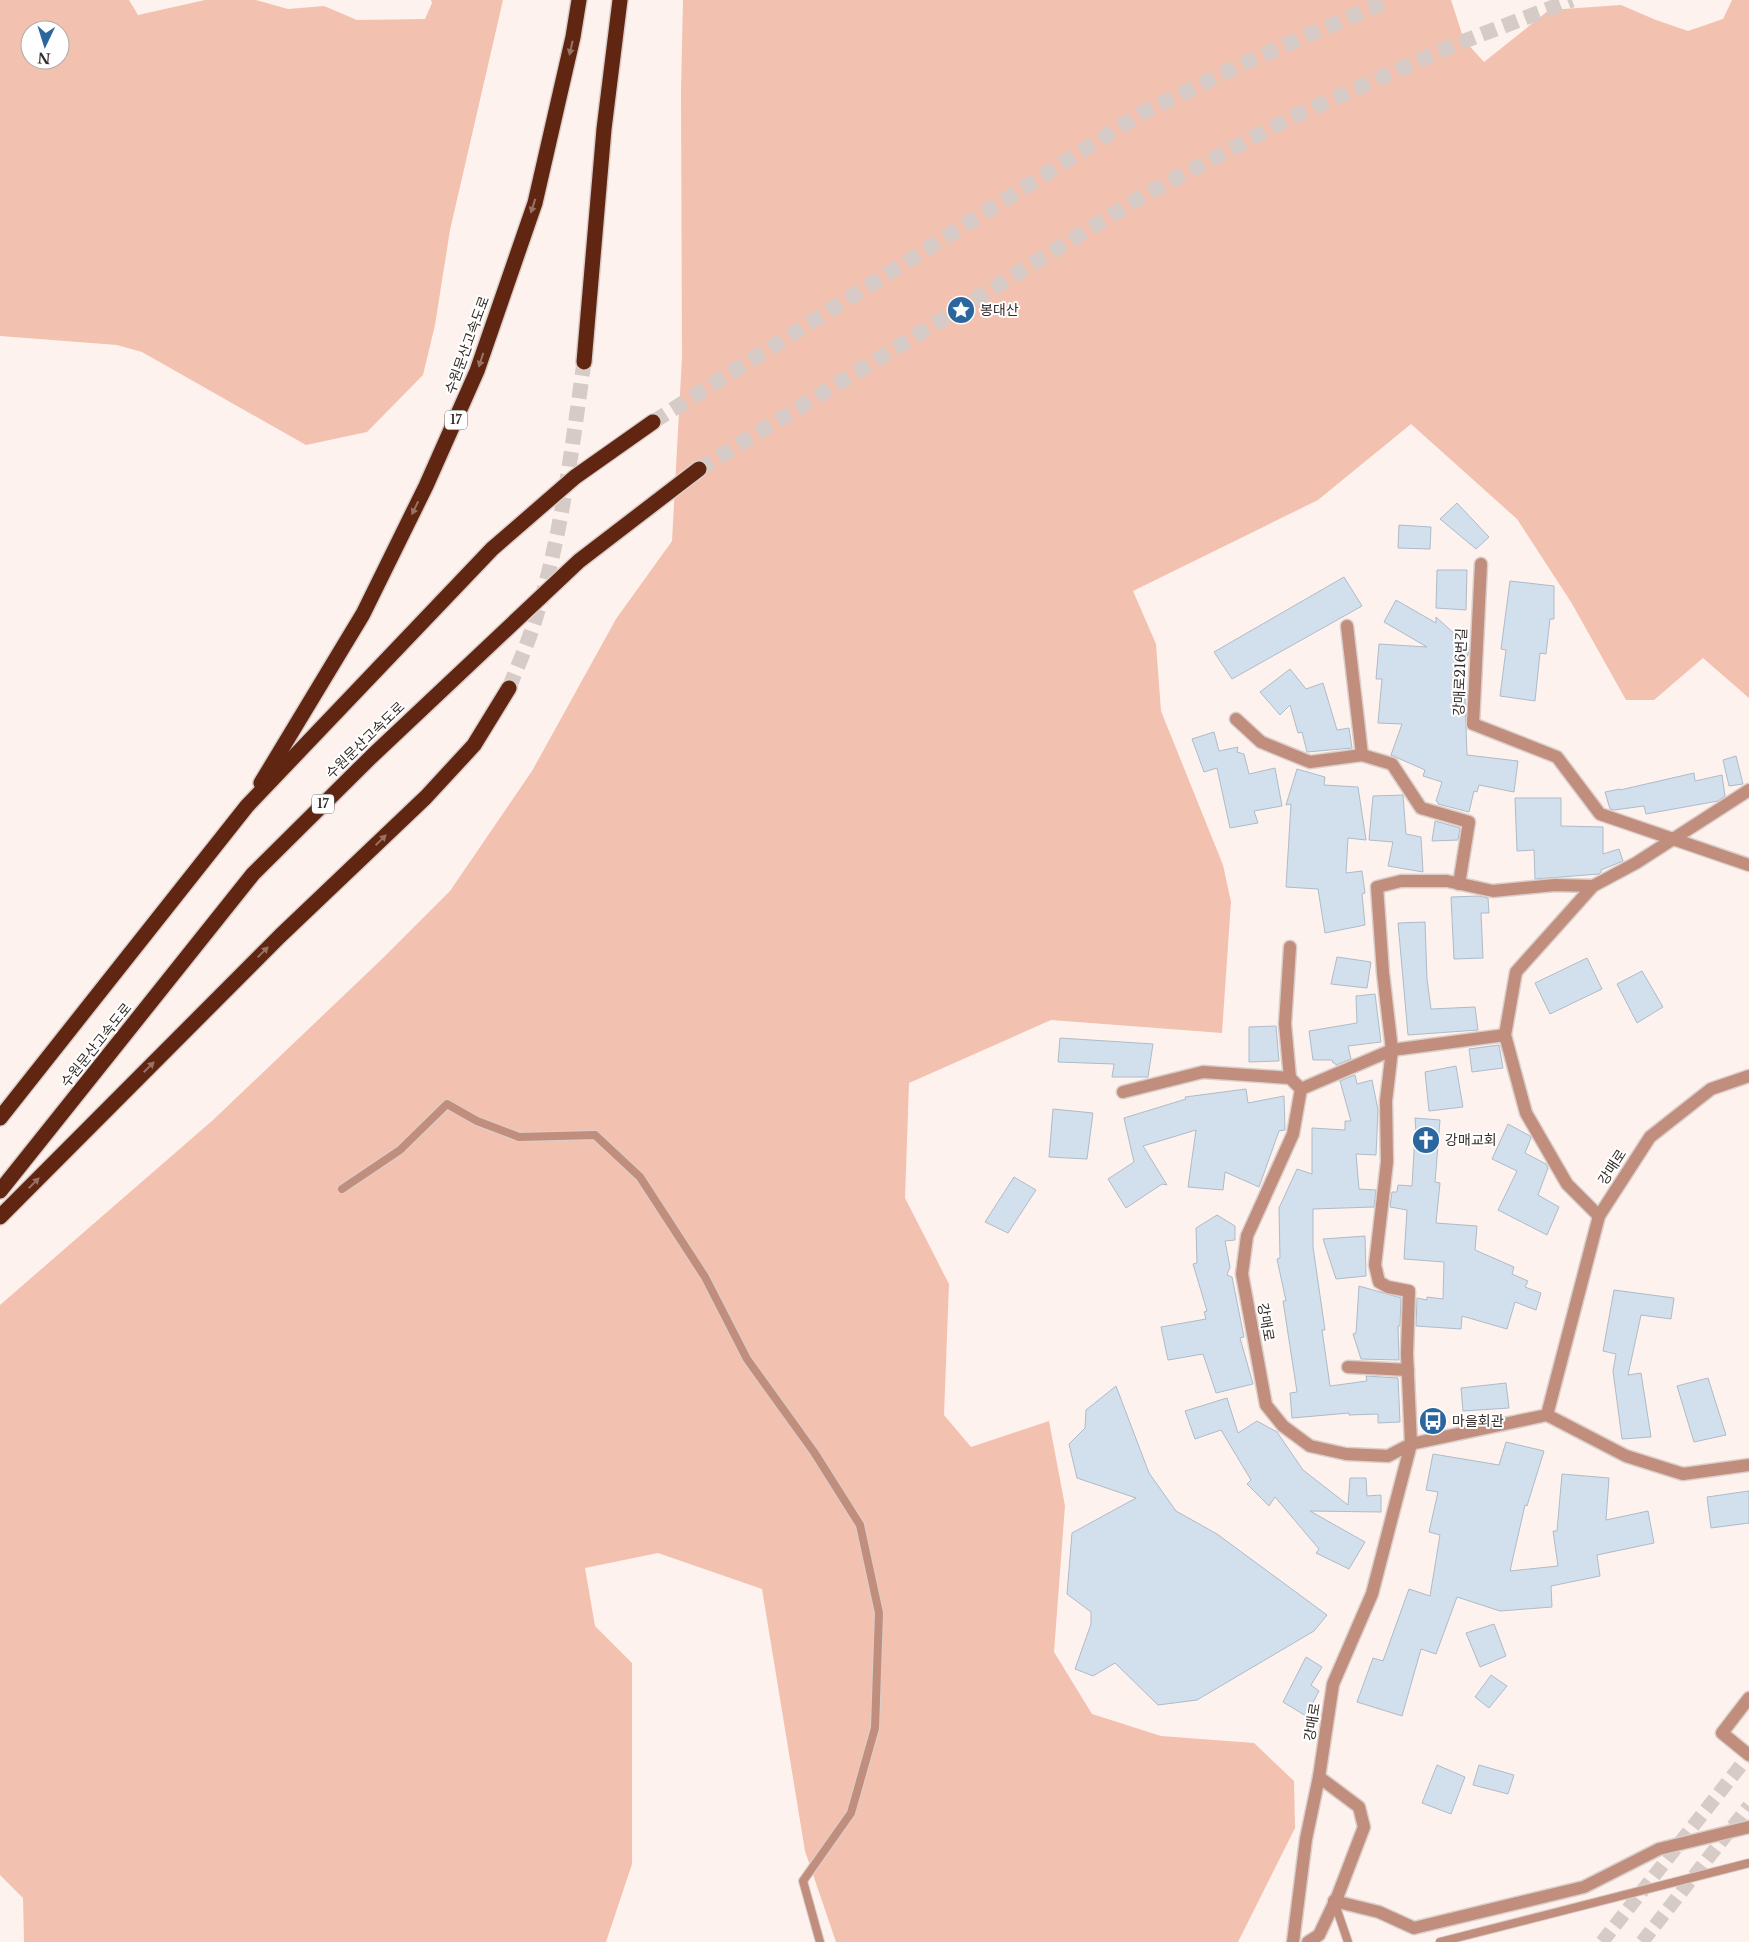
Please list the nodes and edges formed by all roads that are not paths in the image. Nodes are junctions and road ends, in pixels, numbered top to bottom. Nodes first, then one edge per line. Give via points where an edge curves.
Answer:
1 (579, 0) edge
2 (620, 0) edge
3 (584, 362) tunnel mouth
4 (653, 422) tunnel mouth
5 (699, 469) tunnel mouth
6 (1481, 564) dead end
7 (1347, 626) dead end
8 (509, 688) tunnel mouth
9 (1236, 719) dead end
10 (1362, 755) junction
11 (1749, 790) edge
12 (247, 806) junction
13 (1672, 840) junction
14 (1749, 864) edge
15 (1459, 884) junction
16 (1593, 886) junction
17 (1290, 947) dead end
18 (1505, 1035) junction
19 (1392, 1050) junction
20 (1749, 1076) edge
21 (1290, 1078) junction
22 (1301, 1090) junction
23 (1123, 1092) dead end
24 (0, 1118) edge
25 (342, 1189) dead end
26 (0, 1192) edge
27 (1599, 1216) junction
28 (0, 1217) edge
29 (1348, 1367) dead end
30 (1408, 1370) junction
31 (1547, 1415) junction
32 (1411, 1444) junction
33 (1749, 1465) edge
34 (1749, 1698) edge
35 (1749, 1755) edge
36 (1319, 1777) junction
37 (1749, 1827) edge
38 (1749, 1863) edge
39 (1334, 1901) junction
40 (820, 1942) edge
41 (1294, 1942) edge
42 (1308, 1942) edge
43 (1348, 1942) edge
44 (1440, 1942) edge

1 -> 12 highway, 수원문산고속도로 / 17 via 535,203 477,371 426,486 363,614
2 - 3 highway via 604,129
4 - 12 highway, 수원문산고속도로 / 17 via 575,477 492,549
5 - 26 highway, 수원문산고속도로 / 17 via 579,561 371,757 253,874
6 - 13 street, 강매로216번길 via 1473,724 1557,757 1600,814
7 - 10 street
28 -> 8 highway via 280,936 426,797 474,745
9 - 10 street via 1261,742 1310,762
10 - 15 street via 1392,764 1421,808 1469,822
11 - 13 street
12 - 24 highway, 수원문산고속도로 / 17
13 - 14 street
13 - 16 street
15 - 16 street via 1493,891 1555,885
15 - 19 street via 1401,881 1377,887
16 - 18 street via 1516,972
17 - 21 street via 1285,1024
18 - 19 street
18 - 27 street via 1526,1113 1567,1184
19 - 22 street
19 - 30 street, 강매로 via 1386,1101 1387,1162 1375,1265 1379,1282 1388,1288 1409,1291
20 - 27 street, 강매로 via 1711,1089 1650,1137
21 - 22 street
21 - 23 street via 1203,1072
22 - 32 street, 강매로 via 1293,1134 1248,1236 1242,1274 1266,1405 1283,1426 1310,1446 1346,1454 1388,1456
25 - 40 lane via 400,1150 447,1104 477,1121 519,1137 595,1135 640,1177 700,1269 747,1359 814,1452 860,1525 879,1613 875,1728 851,1813 803,1881
27 - 31 street, 강매로
29 - 30 street
30 - 32 street, 강매로
31 - 32 street, 강매로
31 - 33 street via 1626,1456 1683,1474
32 - 36 street, 강매로 via 1372,1594 1333,1684
34 - 35 street via 1722,1733
36 - 39 street via 1359,1808 1364,1827
36 - 41 street, 강매로 via 1306,1839
37 - 39 street via 1659,1850 1584,1886 1414,1928 1379,1912
38 - 44 lane
39 - 42 street via 1318,1935
39 - 43 lane

